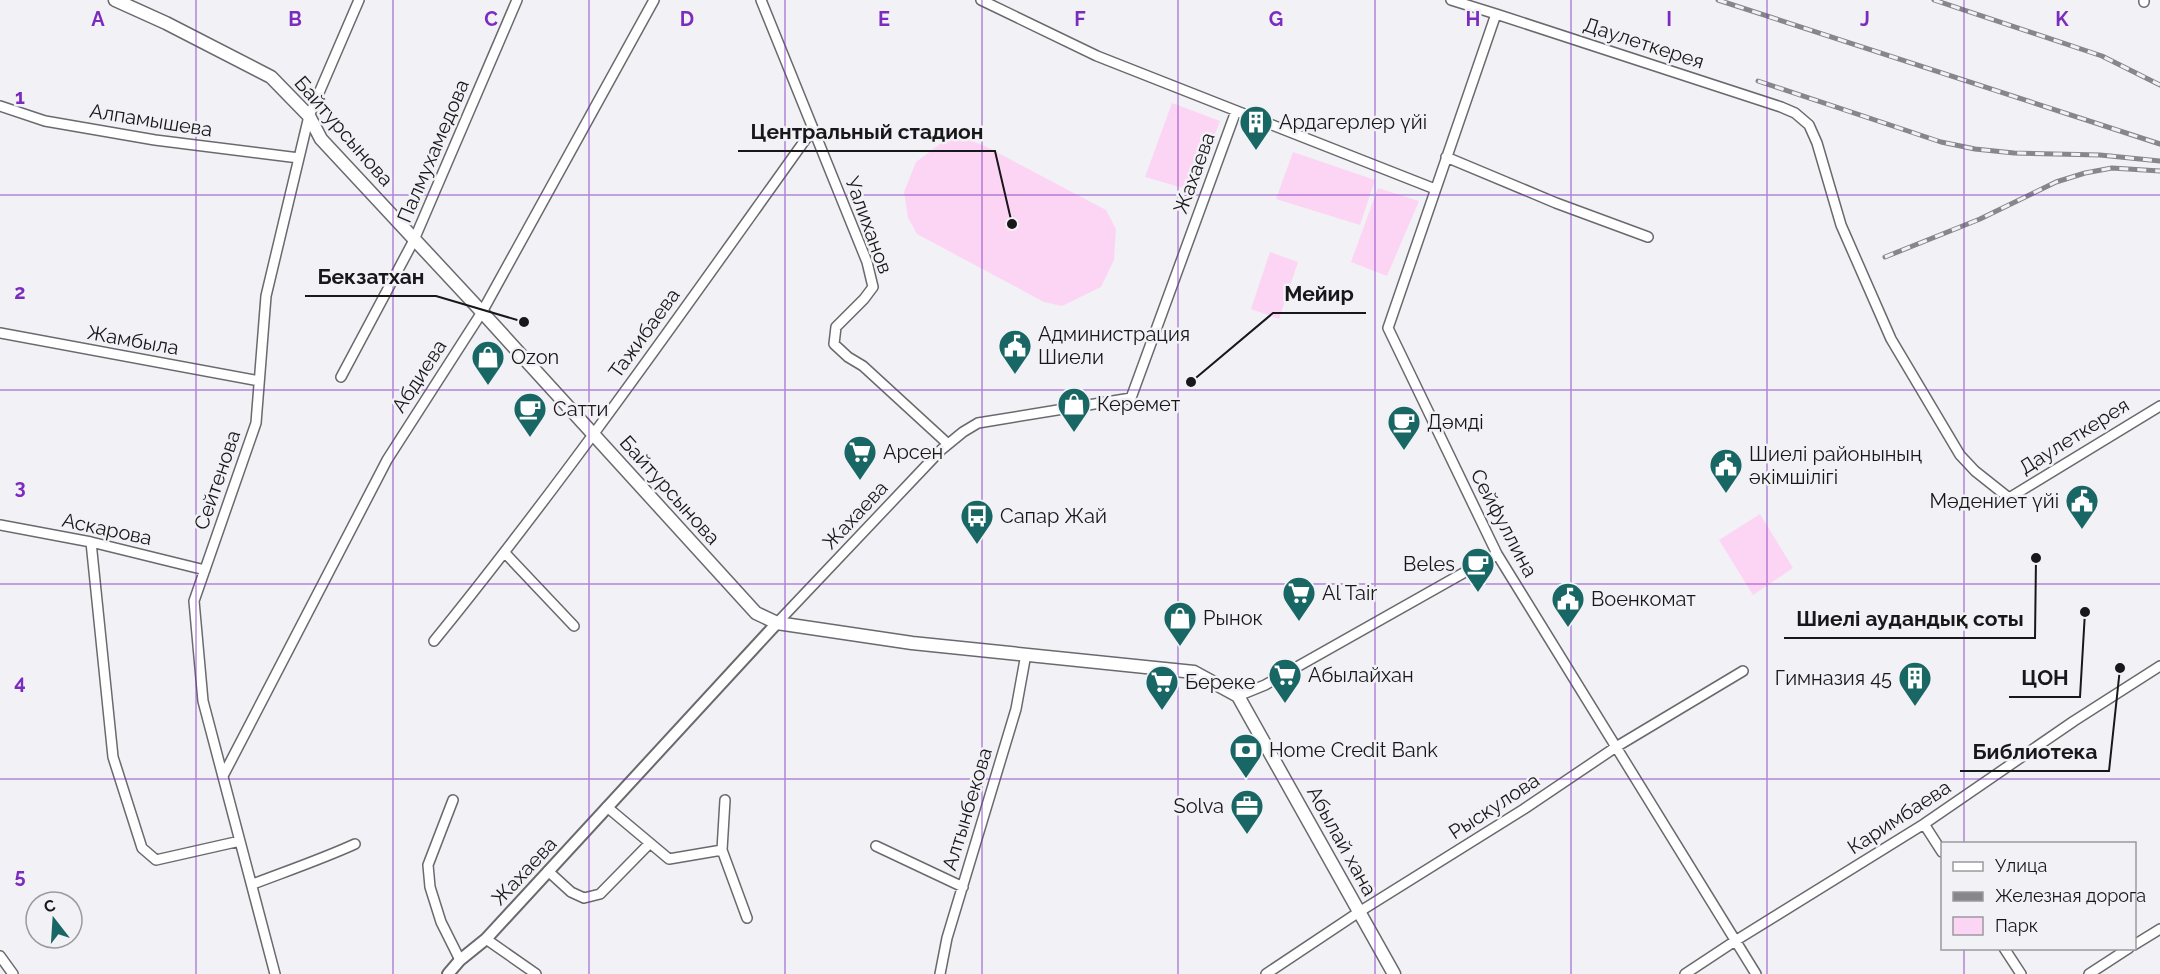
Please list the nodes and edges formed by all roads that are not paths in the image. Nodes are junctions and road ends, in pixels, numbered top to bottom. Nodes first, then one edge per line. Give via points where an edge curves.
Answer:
1 (115, 0) edge
2 (359, 0) edge
3 (518, 0) edge
4 (654, 0) edge
5 (761, 0) edge
6 (981, 0) edge
7 (1451, 0) edge
8 (1496, 14) junction
9 (0, 106) edge
10 (1236, 111) junction
11 (309, 116) junction
12 (813, 129) junction
13 (1446, 157) junction
14 (299, 158) junction
15 (1435, 189) junction
16 (1648, 237) dead end
17 (414, 240) junction
18 (482, 312) junction
19 (0, 333) edge
20 (341, 377) dead end
21 (259, 381) junction
22 (2160, 406) edge
23 (594, 435) junction
24 (948, 444) junction
25 (0, 525) edge
26 (91, 542) junction
27 (505, 553) junction
28 (1497, 554) junction
29 (205, 570) junction
30 (777, 623) junction
31 (574, 626) dead end
32 (434, 641) dead end
33 (1026, 654) junction
34 (2160, 666) edge
35 (1743, 670) dead end
36 (1238, 696) junction
37 (1616, 747) junction
38 (223, 776) junction
39 (453, 800) dead end
40 (725, 800) dead end
41 (607, 807) junction
42 (1924, 824) junction
43 (240, 841) junction
44 (650, 843) junction
45 (355, 844) dead end
46 (876, 846) dead end
47 (722, 850) junction
48 (1941, 850) edge
49 (548, 871) junction
50 (253, 884) junction
51 (963, 887) junction
52 (1359, 912) junction
53 (747, 918) dead end
54 (2160, 929) edge
55 (486, 939) junction
56 (1735, 940) junction
57 (2136, 944) edge
58 (2005, 950) edge
59 (2126, 950) edge
60 (0, 956) edge
61 (460, 960) junction
62 (13, 974) edge
63 (275, 974) edge
64 (448, 974) edge
65 (536, 974) edge
66 (940, 974) edge
67 (1266, 974) edge
68 (1394, 974) edge
69 (1685, 974) edge
70 (1756, 974) edge
71 (2021, 974) edge
72 (2089, 974) edge

1 - 11 main road, Байтурсынова via 270,77
2 - 11 street, Сейтенова
3 - 17 street, Палмухамедова
4 - 18 street, Абдиева
5 - 12 street, Уалиханов
6 - 10 street via 1097,56
7 - 8 street
8 - 13 street
8 - 22 street, Даулеткерея via 1781,107 1809,125 1841,225 1891,339 1960,455 2009,498
9 - 14 street, Алпамышева via 45,121
10 - 15 street
10 - 24 street, Жахаева via 1131,398 978,423
11 - 14 street, Сейтенова
11 - 17 main road, Байтурсынова via 321,139
12 - 23 street, Тажибаева
12 - 24 street, Уалиханов via 873,286 836,327 834,345 863,366
13 - 15 street
13 - 16 street
14 - 21 street, Сейтенова via 266,296
15 - 28 street, Сейфуллина via 1388,328
17 - 18 main road, Байтурсынова
17 - 20 street, Палмухамедова
18 - 23 main road, Байтурсынова
18 - 38 street, Абдиева via 387,460
19 - 21 street, Жамбыла
21 - 29 street, Сейтенова via 256,423
23 - 27 street, Тажибаева
23 - 30 main road, Байтурсынова via 756,614
24 - 30 street, Жахаева
25 - 26 street, Аскарова
26 - 29 street, Аскарова
26 - 43 street via 113,757 142,848 156,860
27 - 31 street
27 - 32 street, Тажибаева
28 - 36 street via 1265,685
28 - 37 street, Сейфуллина
29 - 38 street, Сейтенова via 194,601 203,701
30 - 33 main road, Байтурсынова via 912,643
30 - 41 street, Жахаева
33 - 36 main road, Байтурсынова via 1194,672
33 - 51 street, Алтынбекова via 1016,709
34 - 42 street, Каримбаева
35 - 37 street, Рыскулова
36 - 52 main road, Абылай хана
37 - 52 street, Рыскулова
37 - 56 street, Сейфуллина
38 - 43 street, Сейтенова
39 - 61 street via 428,865 441,922
40 - 47 street
41 - 44 street
41 - 49 street, Жахаева
42 - 48 street
42 - 56 street, Каримбаева
43 - 50 street, Сейтенова
44 - 47 street via 669,859
44 - 49 street via 600,894 584,898
45 - 50 street
46 - 51 street
47 - 53 street
49 - 55 street, Жахаева
50 - 63 street, Сейтенова
51 - 66 street, Алтынбекова
52 - 67 street, Рыскулова
52 - 68 main road, Абылай хана
54 - 57 street
55 - 61 street, Жахаева
55 - 65 street
56 - 69 street, Каримбаева
56 - 70 street, Сейфуллина
58 - 71 street
59 - 72 street
60 - 62 street
61 - 64 street, Жахаева

